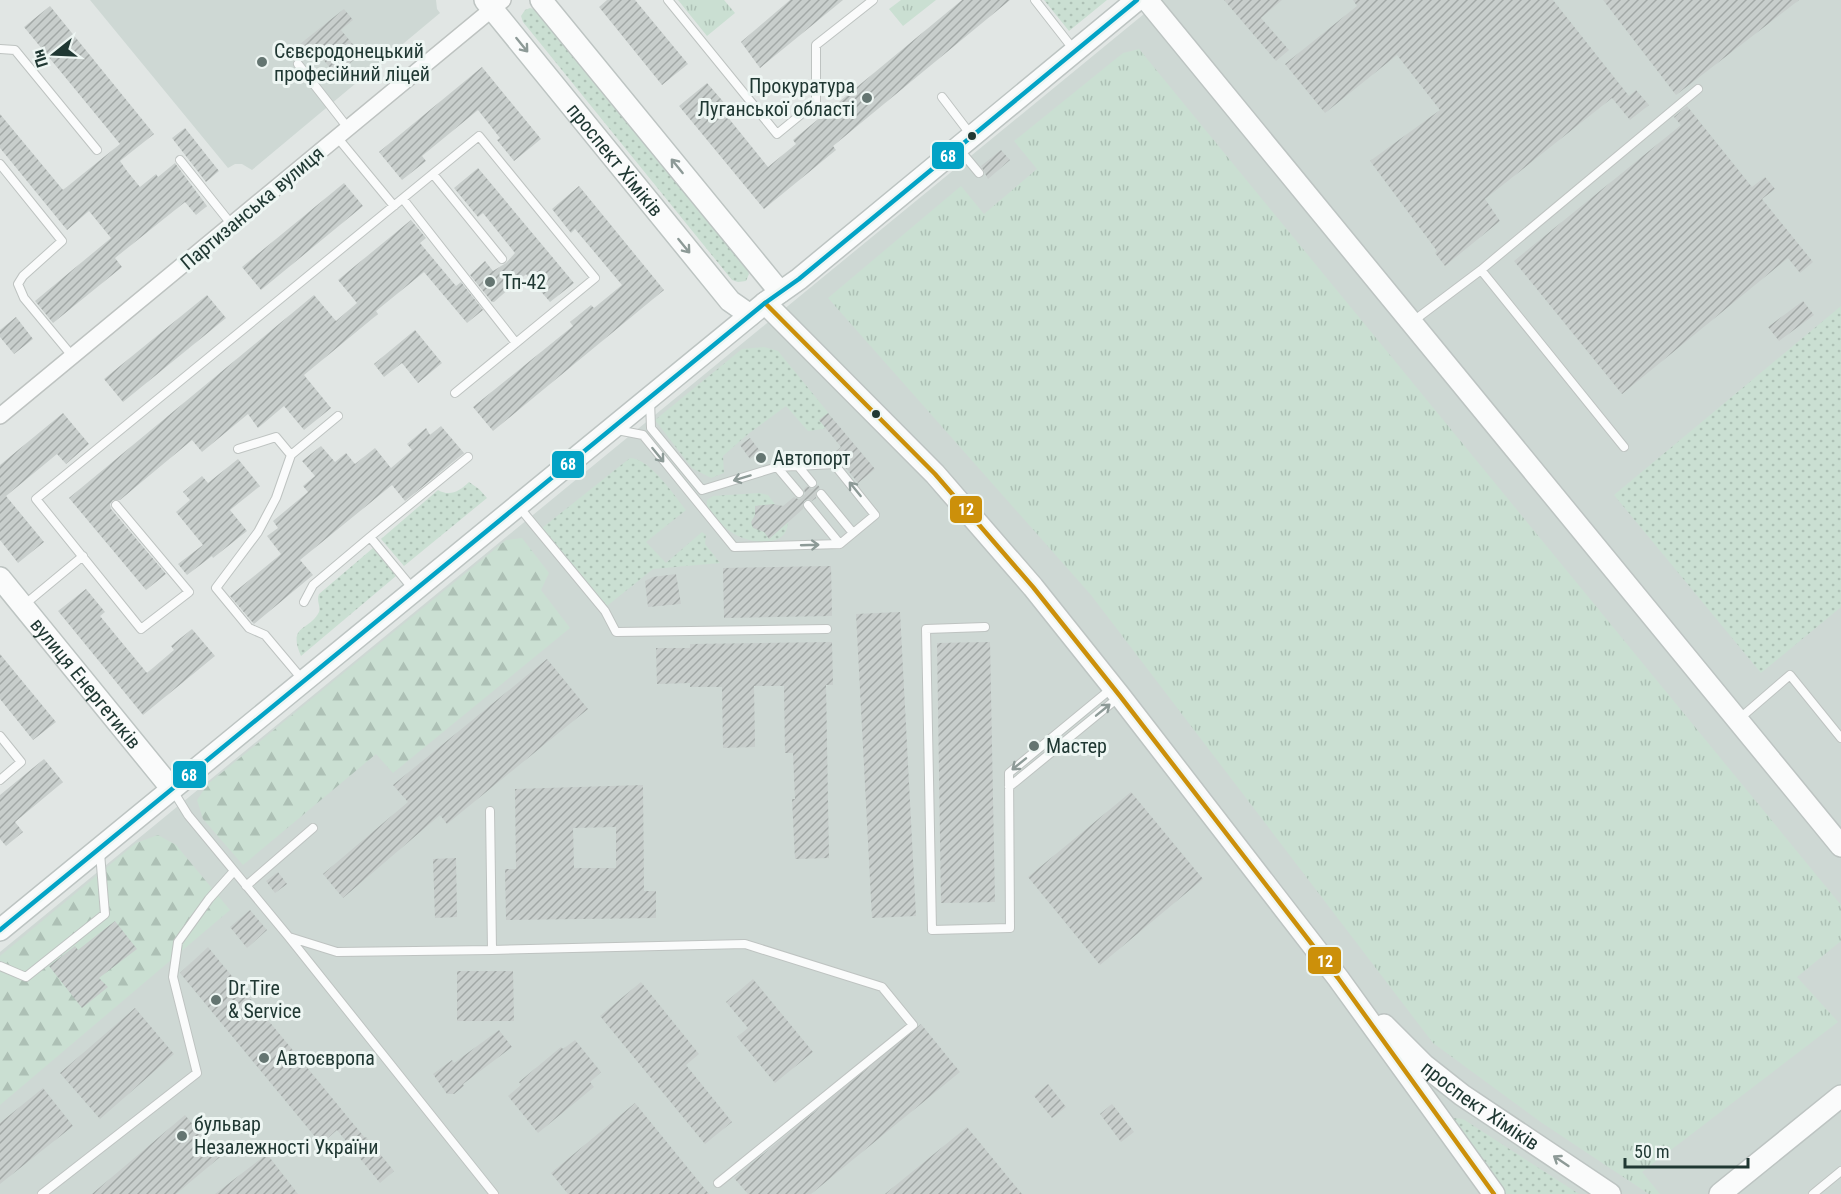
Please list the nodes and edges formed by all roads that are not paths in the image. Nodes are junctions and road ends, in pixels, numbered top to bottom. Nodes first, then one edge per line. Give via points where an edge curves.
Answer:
1 (541, 0) edge
2 (668, 0) edge
3 (873, 0) edge
4 (1035, 0) edge
5 (1137, 0) edge
6 (1147, 0) edge
7 (494, 3) edge
8 (0, 49) edge
9 (1076, 52) junction
10 (298, 64) dead end
11 (1698, 88) dead end
12 (942, 97) dead end
13 (343, 132) junction
14 (965, 142) junction
15 (97, 150) dead end
16 (180, 160) dead end
17 (0, 164) edge
18 (979, 173) dead end
19 (433, 174) junction
20 (403, 199) junction
21 (394, 206) junction
22 (232, 225) junction
23 (502, 259) dead end
24 (1481, 270) junction
25 (765, 303) junction
26 (1412, 323) junction
27 (516, 343) junction
28 (73, 357) junction
29 (454, 393) dead end
30 (650, 396) junction
31 (0, 416) edge
32 (338, 417) dead end
33 (609, 429) junction
34 (1624, 447) dead end
35 (238, 449) dead end
36 (291, 455) junction
37 (468, 457) dead end
38 (798, 466) junction
39 (777, 467) junction
40 (812, 483) dead end
41 (799, 493) dead end
42 (821, 494) dead end
43 (517, 504) junction
44 (116, 505) dead end
45 (808, 505) dead end
46 (853, 533) junction
47 (370, 537) junction
48 (840, 544) junction
49 (83, 556) junction
50 (0, 578) edge
51 (413, 590) junction
52 (304, 602) dead end
53 (23, 606) junction
54 (985, 627) dead end
55 (827, 629) dead end
56 (303, 681) junction
57 (1117, 691) junction
58 (1737, 720) junction
59 (0, 736) edge
60 (1841, 738) edge
61 (0, 780) edge
62 (172, 789) junction
63 (490, 811) dead end
64 (313, 828) dead end
65 (1841, 846) edge
66 (100, 848) junction
67 (234, 871) junction
68 (246, 886) junction
69 (0, 930) edge
70 (288, 936) junction
71 (492, 950) junction
72 (0, 966) edge
73 (1338, 978) junction
74 (1841, 1095) edge
75 (1841, 1172) edge
76 (718, 1183) dead end
77 (42, 1194) edge
78 (494, 1194) edge
79 (1494, 1194) edge
80 (1610, 1194) edge
81 (1720, 1194) edge
82 (1813, 1194) edge

25 -> 1 street, проспект Хіміків
2 - 3 lane via 777,134 816,102 816,45
4 - 9 lane
5 - 9 street
6 - 26 street
7 - 13 street, Партизанська вулиця
7 -> 25 street, проспект Хіміків via 730,301
8 - 15 lane via 15,50
9 - 14 street
10 - 13 lane
11 - 24 lane
12 - 14 lane
13 - 21 lane
13 - 22 street, Партизанська вулиця
14 - 18 lane
14 - 25 street
16 - 22 lane
17 - 28 lane via 62,241 18,284 24,298
19 - 20 lane
19 - 23 lane
19 - 27 lane via 479,136 595,278
20 - 21 lane
20 - 27 lane
21 - 49 lane via 36,499
22 - 28 street, Партизанська вулиця
24 - 26 lane
24 - 34 lane
25 - 30 street
25 - 57 street, проспект Хіміків via 935,474
26 - 58 street
27 - 29 lane
28 - 31 street, Партизанська вулиця
30 - 33 street
39 -> 30 lane via 702,490 651,428
32 - 36 lane
33 - 43 street
33 -> 48 lane via 642,435 734,547
35 - 36 lane via 276,437
36 - 56 lane via 276,498 258,532 216,588 249,628 265,635
37 - 47 lane
38 - 39 lane
38 - 40 lane
46 -> 38 lane via 875,515 834,464
39 - 41 lane
42 - 46 lane
43 - 51 street
43 - 55 lane via 605,611 616,632
44 - 49 lane via 189,592 141,629
45 - 48 lane
46 - 48 lane
47 - 51 lane
47 - 52 lane via 313,585
49 - 53 lane
50 - 53 street, вулиця Енергетиків
51 - 56 street
53 - 62 street, вулиця Енергетиків
54 - 57 lane via 926,629 933,930 1010,928 1009,772
56 - 62 street
57 - 73 street, проспект Хіміків
58 - 60 lane via 1790,675
58 - 65 street
59 - 61 lane via 21,762
62 - 66 street
62 - 67 lane
63 - 71 lane
64 - 68 lane
66 - 69 street
66 - 72 lane via 105,914 26,977
67 - 68 lane
67 - 77 lane via 178,942 173,977 197,1073
68 - 70 lane
70 - 71 lane via 337,952
70 - 78 lane
71 - 76 lane via 745,944 882,987 912,1025
73 - 79 street, проспект Хіміків
80 -> 73 street, проспект Хіміків via 1424,1065
74 - 81 street
75 - 82 lane

